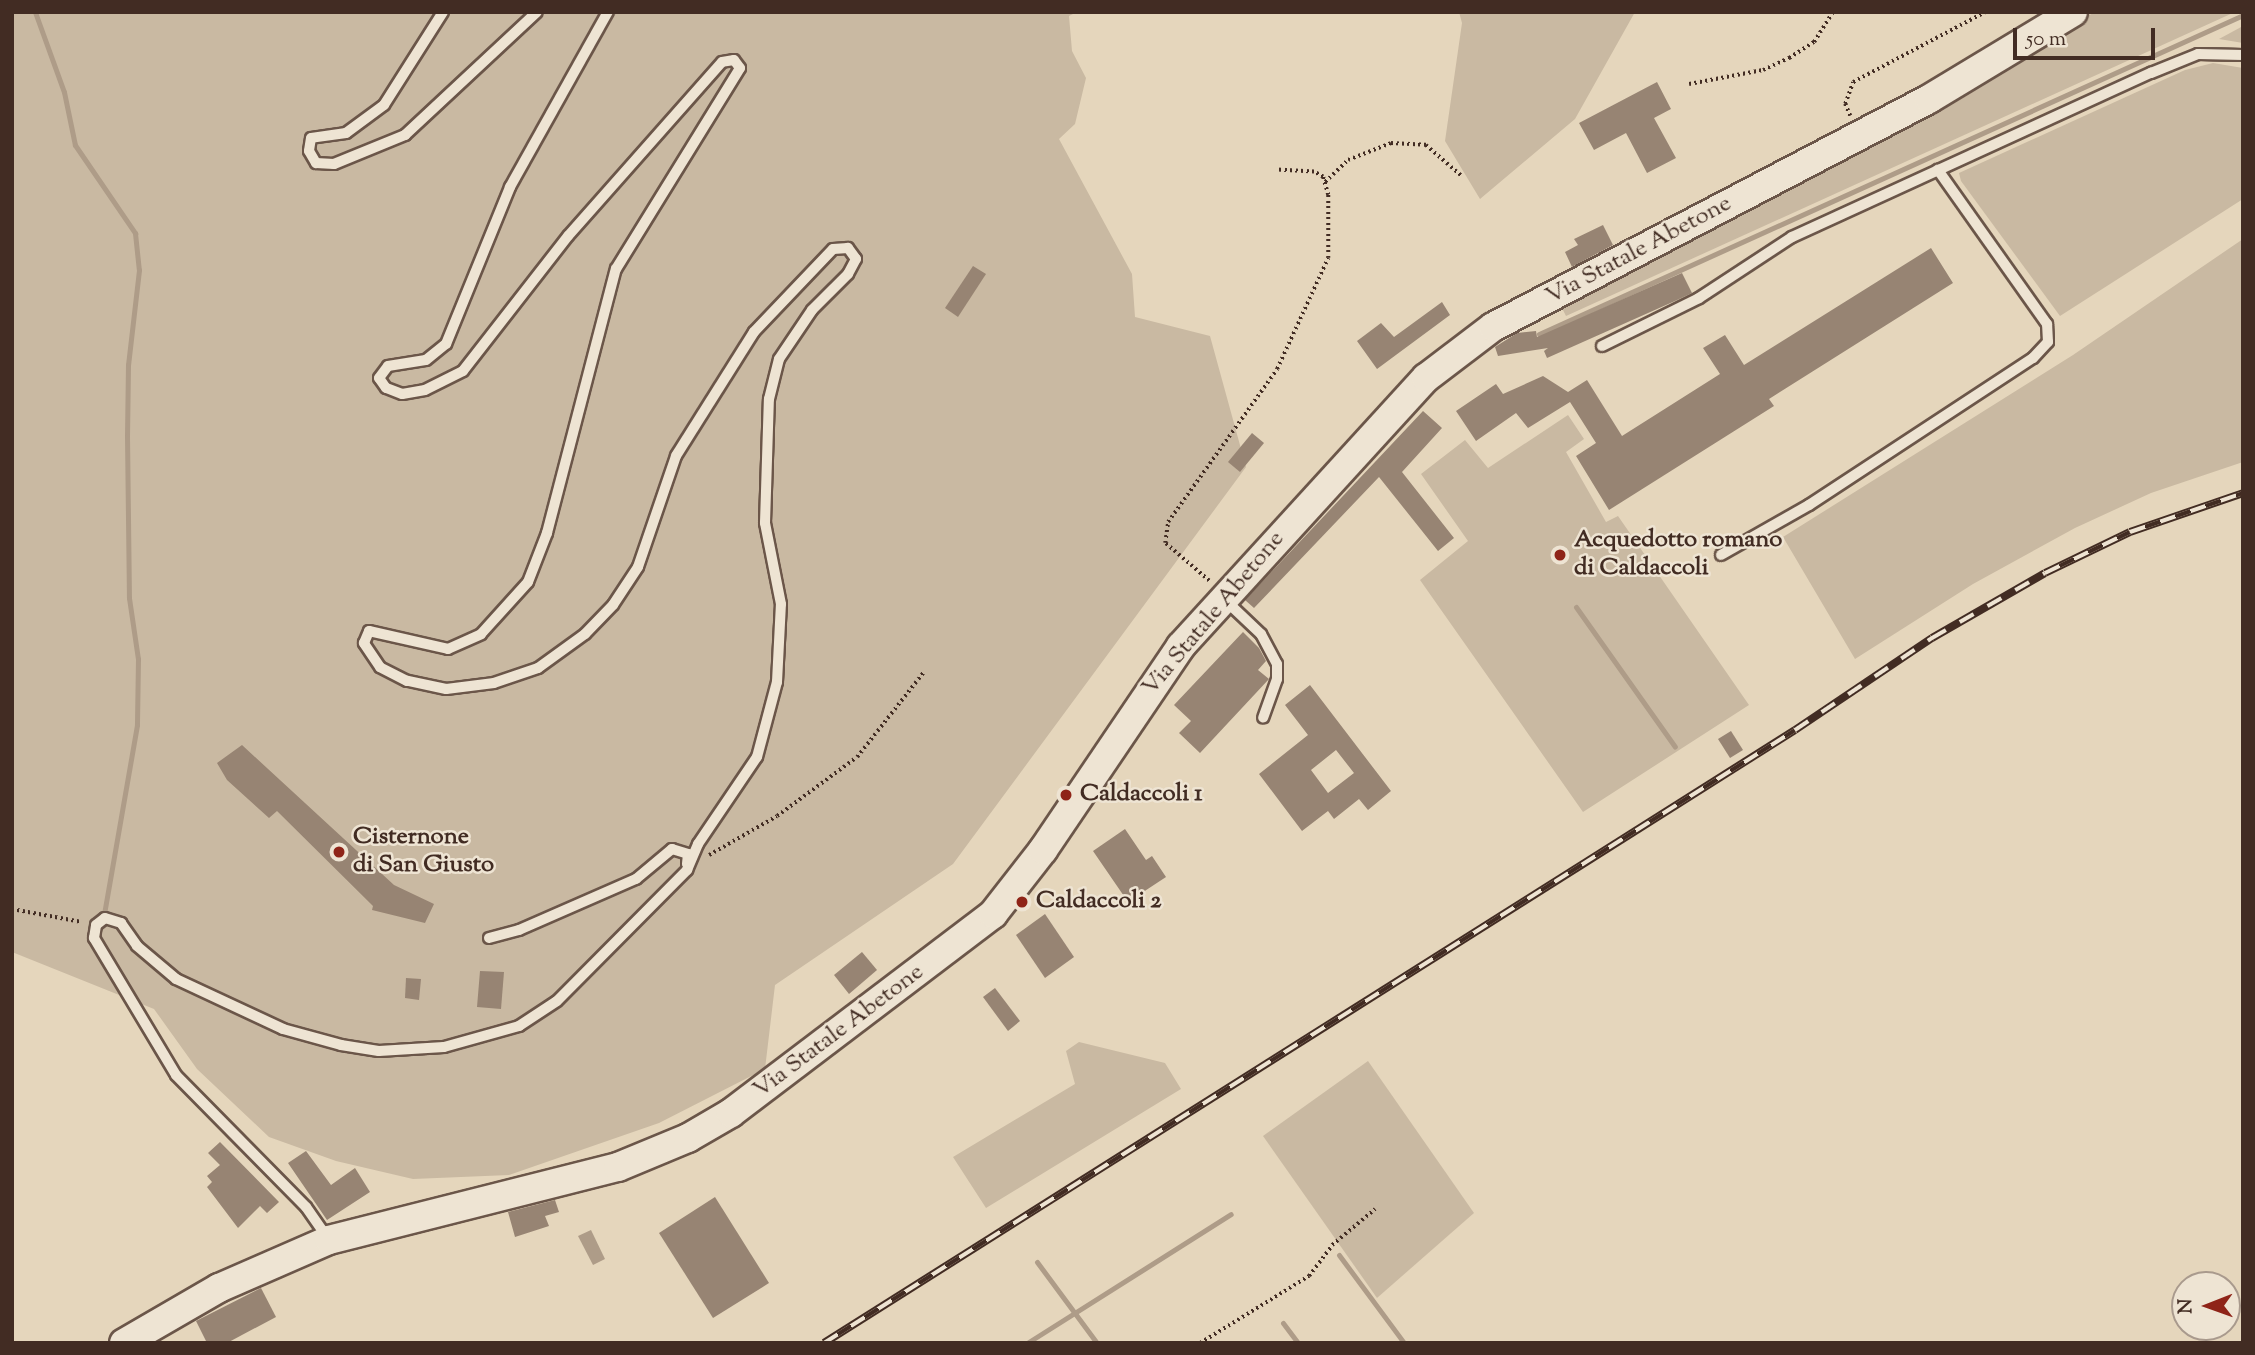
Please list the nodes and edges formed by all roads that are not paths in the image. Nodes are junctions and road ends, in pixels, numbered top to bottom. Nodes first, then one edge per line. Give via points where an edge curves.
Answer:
1 (443, 12) edge
2 (537, 12) edge
3 (608, 12) edge
4 (2073, 12) edge
5 (2243, 55) edge
6 (1938, 170) junction
7 (1602, 346) dead end
8 (1721, 555) dead end
9 (1223, 595) junction
10 (1263, 718) dead end
11 (687, 870) junction
12 (489, 938) dead end
13 (329, 1240) junction
14 (124, 1343) edge

1 - 2 lane via 384,105 346,133 311,138 309,151 316,163 334,164 405,135
3 - 11 lane via 510,187 446,344 426,360 388,366 379,378 386,388 402,394 425,390 463,371 568,236 722,62 734,60 740,68 616,269 547,533 528,582 481,634 448,649 369,631 364,643 380,667 407,681 446,689 494,683 538,668 585,634 613,605 638,567 676,456 754,332 833,249 848,248 856,259 852,267 812,310 779,359 769,399 765,523 781,604 777,682 757,757 698,844
4 - 9 main road, Via Statale Abetone via 1859,137 1493,327 1411,392
5 - 6 lane via 2198,54
6 - 7 lane via 1792,237 1699,298
6 - 8 lane via 2048,324 2048,342 2033,358 1831,490
9 - 10 lane via 1261,634 1277,664
9 - 13 main road, Via Statale Abetone via 1148,689 1043,849 993,914 781,1078 688,1138 618,1167
11 - 12 lane via 688,854 672,849 636,878 519,930
11 - 13 lane via 557,1001 519,1026 480,1039 411,1050 379,1051 283,1029 176,979 137,946 121,923 105,918 96,925 94,938 176,1075 231,1136 306,1207
13 - 14 main road, Via Statale Abetone via 219,1288

